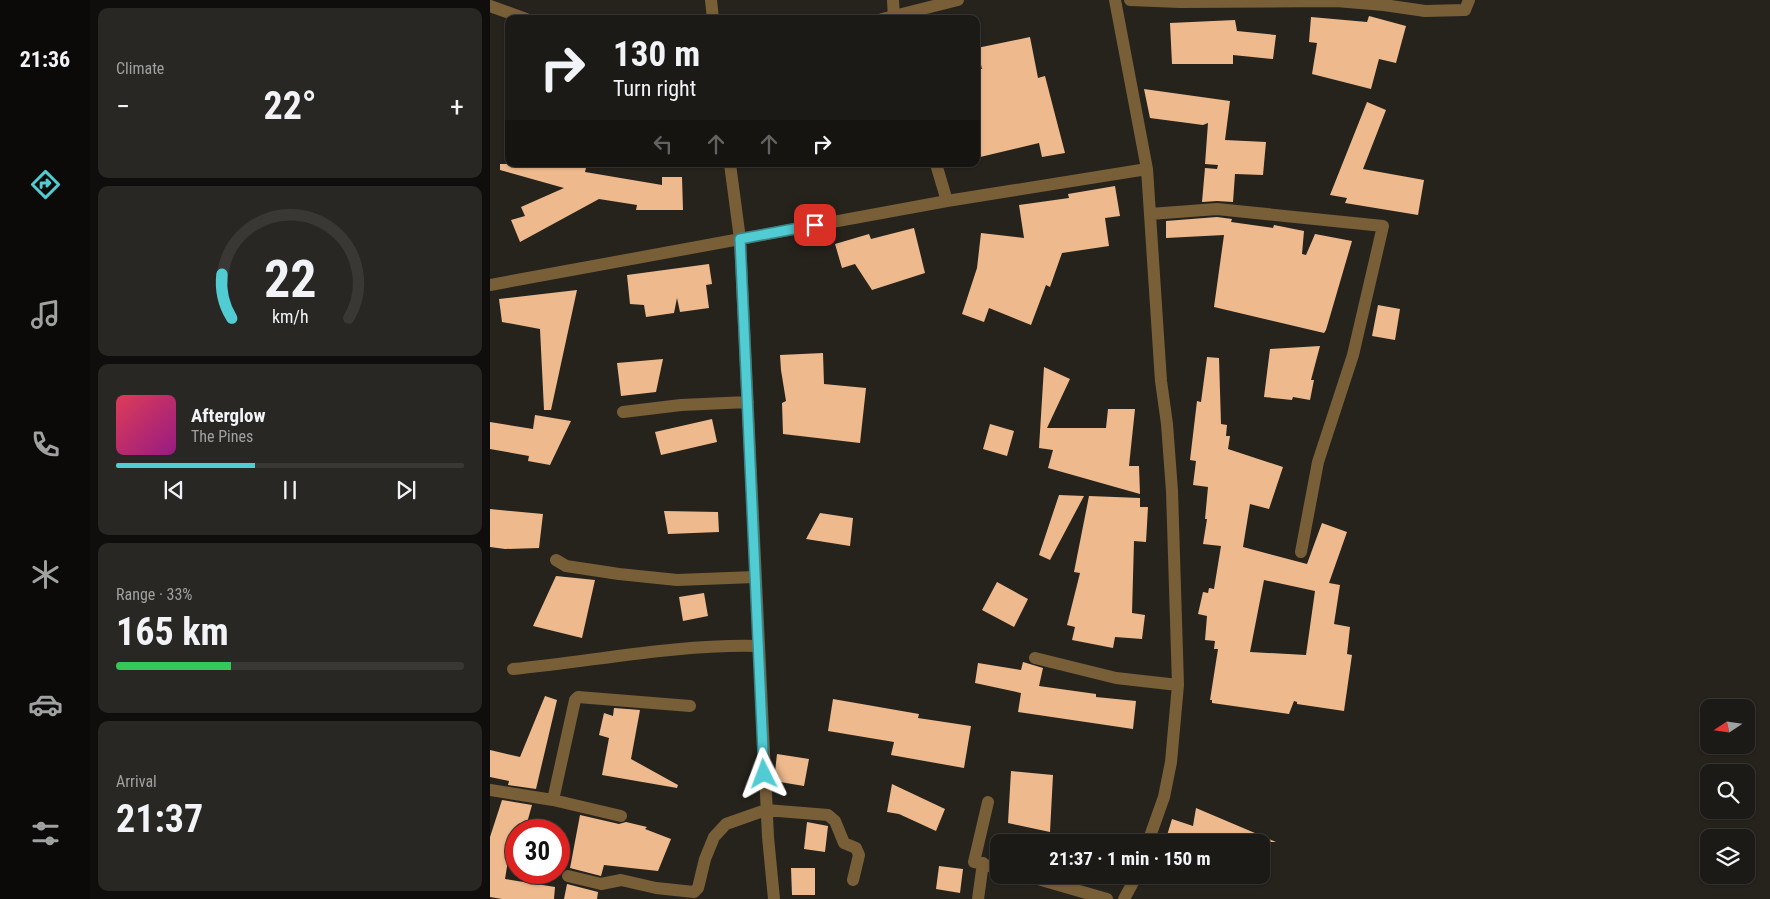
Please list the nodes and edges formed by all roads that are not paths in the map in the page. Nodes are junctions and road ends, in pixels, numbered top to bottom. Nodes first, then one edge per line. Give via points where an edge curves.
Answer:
1 (711, 0) edge
2 (892, 0) edge
3 (958, 0) edge
4 (1115, 0) edge
5 (1130, 0) edge
6 (1469, 0) edge
7 (490, 6) edge
8 (515, 15) edge
9 (713, 15) edge
10 (890, 15) edge
11 (901, 15) edge
12 (730, 167) edge
13 (937, 167) edge
14 (1147, 169) junction
15 (947, 200) junction
16 (1150, 214) junction
17 (740, 239) junction
18 (490, 285) edge
19 (748, 402) junction
20 (623, 412) dead end
21 (1301, 552) dead end
22 (556, 560) dead end
23 (755, 577) junction
24 (758, 646) junction
25 (1034, 658) dead end
26 (513, 669) dead end
27 (1178, 686) junction
28 (690, 706) dead end
29 (490, 790) edge
30 (552, 800) junction
31 (988, 802) dead end
32 (766, 810) junction
33 (621, 816) dead end
34 (1151, 834) edge
35 (983, 863) junction
36 (990, 865) edge
37 (570, 876) edge
38 (853, 880) dead end
39 (1055, 884) edge
40 (1132, 884) edge
41 (774, 899) edge
42 (978, 899) edge
43 (1107, 899) edge
44 (1124, 899) edge

1 - 9 street
2 - 10 street
3 - 11 street
4 - 14 street
5 - 6 street via 1336,1 1425,11 1465,10
7 - 8 street
12 - 17 street
13 - 15 street
14 - 15 street
14 - 16 street
15 - 17 street
16 - 21 street via 1217,209 1383,226 1353,354 1318,462
16 - 27 street via 1172,491
17 - 18 street
17 - 19 street
19 - 20 street
19 - 23 street
22 - 23 street via 566,566 677,580
23 - 24 street
24 - 26 street via 645,652
24 - 32 street
25 - 27 street via 1116,678
27 - 34 street via 1172,762
28 - 30 street via 578,697
29 - 30 street
30 - 33 street
31 - 35 street via 974,862
32 - 37 street via 726,824 714,838 694,892 621,880 601,884
32 - 38 street via 832,817 844,843 856,848 859,856
32 - 41 street
35 - 36 street
35 - 42 street
39 - 43 street
40 - 44 street

